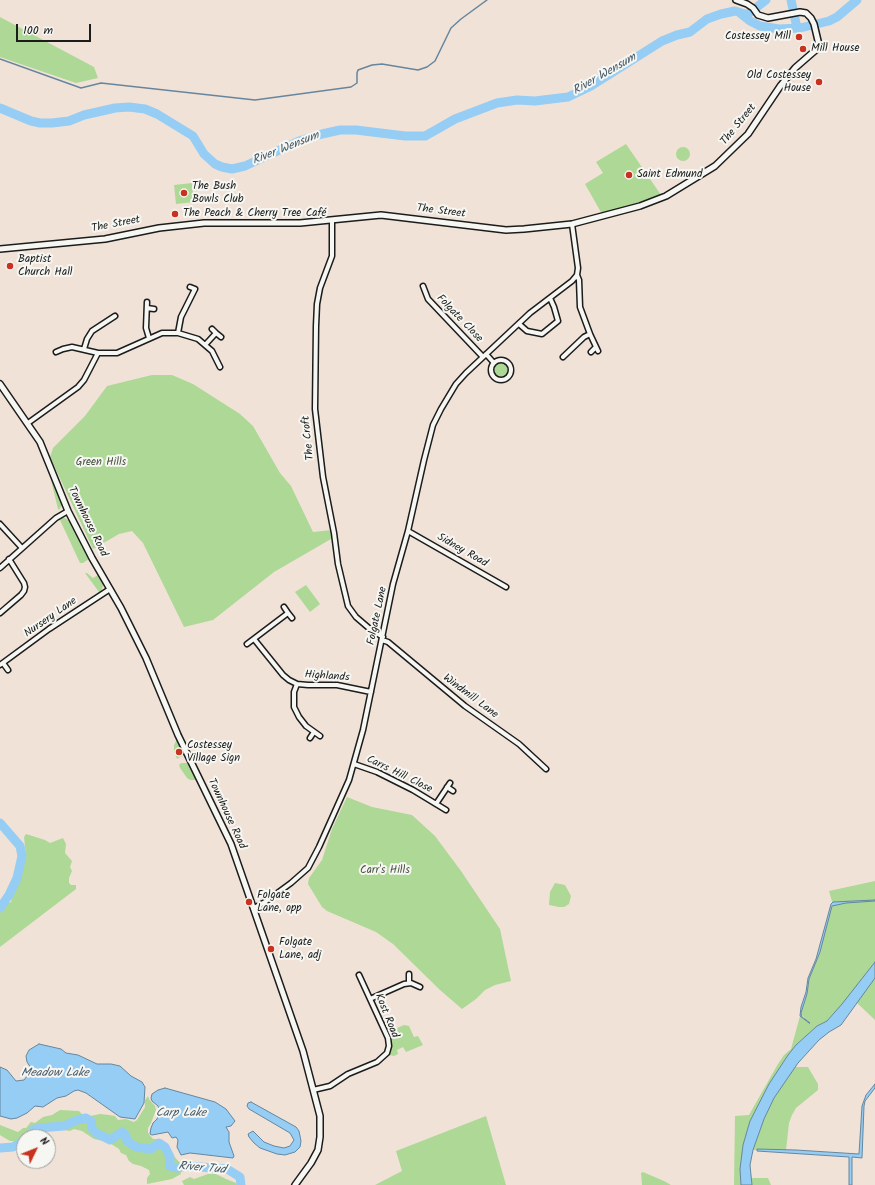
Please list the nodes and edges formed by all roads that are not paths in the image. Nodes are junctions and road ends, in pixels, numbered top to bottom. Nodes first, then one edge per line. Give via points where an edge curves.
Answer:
1 (736, 0) edge
2 (332, 220) junction
3 (572, 224) junction
4 (0, 249) edge
5 (577, 275) junction
6 (423, 286) dead end
7 (190, 287) dead end
8 (195, 289) junction
9 (429, 290) dead end
10 (200, 292) dead end
11 (424, 292) junction
12 (550, 298) junction
13 (147, 302) dead end
14 (147, 308) junction
15 (154, 309) dead end
16 (107, 314) dead end
17 (115, 316) dead end
18 (110, 319) junction
19 (519, 324) junction
20 (212, 329) dead end
21 (178, 333) junction
22 (216, 333) junction
23 (590, 334) junction
24 (221, 337) dead end
25 (149, 338) junction
26 (205, 345) junction
27 (84, 349) junction
28 (56, 352) dead end
29 (591, 352) dead end
30 (98, 353) junction
31 (484, 356) junction
32 (563, 357) dead end
33 (494, 363) junction
34 (220, 367) dead end
35 (0, 384) edge
36 (28, 423) junction
37 (68, 511) junction
38 (0, 524) edge
39 (408, 531) junction
40 (22, 548) junction
41 (9, 559) junction
42 (0, 568) edge
43 (506, 587) dead end
44 (110, 589) junction
45 (284, 607) dead end
46 (0, 613) edge
47 (288, 613) junction
48 (292, 618) dead end
49 (382, 638) junction
50 (254, 639) junction
51 (247, 644) dead end
52 (2, 664) edge
53 (8, 670) dead end
54 (297, 684) junction
55 (371, 692) junction
56 (314, 732) junction
57 (320, 736) dead end
58 (310, 738) dead end
59 (354, 764) junction
60 (546, 769) dead end
61 (453, 791) dead end
62 (436, 804) junction
63 (446, 810) dead end
64 (254, 908) junction
65 (409, 974) dead end
66 (359, 975) dead end
67 (409, 983) junction
68 (420, 987) dead end
69 (370, 999) junction
70 (313, 1090) junction
71 (295, 1185) edge

1 - 3 street, The Street via 753,8 756,14 768,18 806,13 811,18 816,33 819,45 816,51 795,68 748,134 715,166 666,196 640,206
2 - 3 street, The Street via 388,215 506,230
2 - 4 street, The Street via 300,223 212,222 159,228 98,240
2 - 49 street, The Croft via 332,256 320,288 316,326 315,409 321,463 338,564 348,606 356,618
3 - 5 street
5 - 12 street, Folgate Lane
5 - 23 street via 580,307
6 - 11 street, Folgate Close
7 - 8 street
8 - 10 street
8 - 21 street via 181,316
9 - 11 street, Folgate Close
11 - 31 street, Folgate Close
12 - 19 street, Folgate Lane
12 - 19 street via 558,321 542,334 527,331
13 - 14 street
14 - 15 street
14 - 25 street via 146,328
16 - 18 street
17 - 18 street
18 - 27 street via 92,330
19 - 31 street, Folgate Lane
20 - 22 street
21 - 25 street via 162,333
21 - 26 street via 198,339
22 - 24 street
22 - 26 street
23 - 29 street via 597,349
23 - 32 street
25 - 30 street via 117,353
26 - 34 street
27 - 28 street via 72,347
27 - 30 street
30 - 36 street via 78,387
31 - 33 street, Folgate Close
31 - 39 street, Folgate Lane via 456,384 433,425
33 - 33 street via 499,360 508,364 510,372 505,379 500,380 492,376 491,367
35 - 36 street, Townhouse Road
36 - 37 street, Townhouse Road via 40,442
37 - 40 street via 56,518
37 - 44 street, Townhouse Road
38 - 40 street
39 - 43 street, Sidney Road
39 - 49 street, Folgate Lane
40 - 41 street
41 - 42 street
41 - 46 street via 25,587 21,595
44 - 52 street, Nursery Lane
44 - 64 street, Townhouse Road via 146,658 188,758 223,826
45 - 47 street
47 - 48 street
47 - 50 street
49 - 55 street, Folgate Lane
49 - 60 street, Windmill Lane via 465,706 519,744
50 - 51 street
50 - 54 street, Highlands via 283,675
52 - 53 street, Nursery Lane
54 - 55 street, Highlands via 337,685
54 - 56 street via 294,707 306,726
55 - 59 street, Folgate Lane
56 - 57 street
56 - 58 street
59 - 62 street, Carrs Hill Close via 377,772
59 - 64 street, Folgate Lane via 312,863 291,883
61 - 62 street, Carrs Hill Close via 449,785
62 - 63 street, Carrs Hill Close
64 - 70 street, Townhouse Road via 303,1051
65 - 67 street
66 - 69 street, Kost Road
67 - 68 street
67 - 69 street
69 - 70 street, Kost Road via 388,1038 387,1053 377,1062 348,1074 330,1086
70 - 71 street, Townhouse Road via 320,1116 320,1137 315,1155

